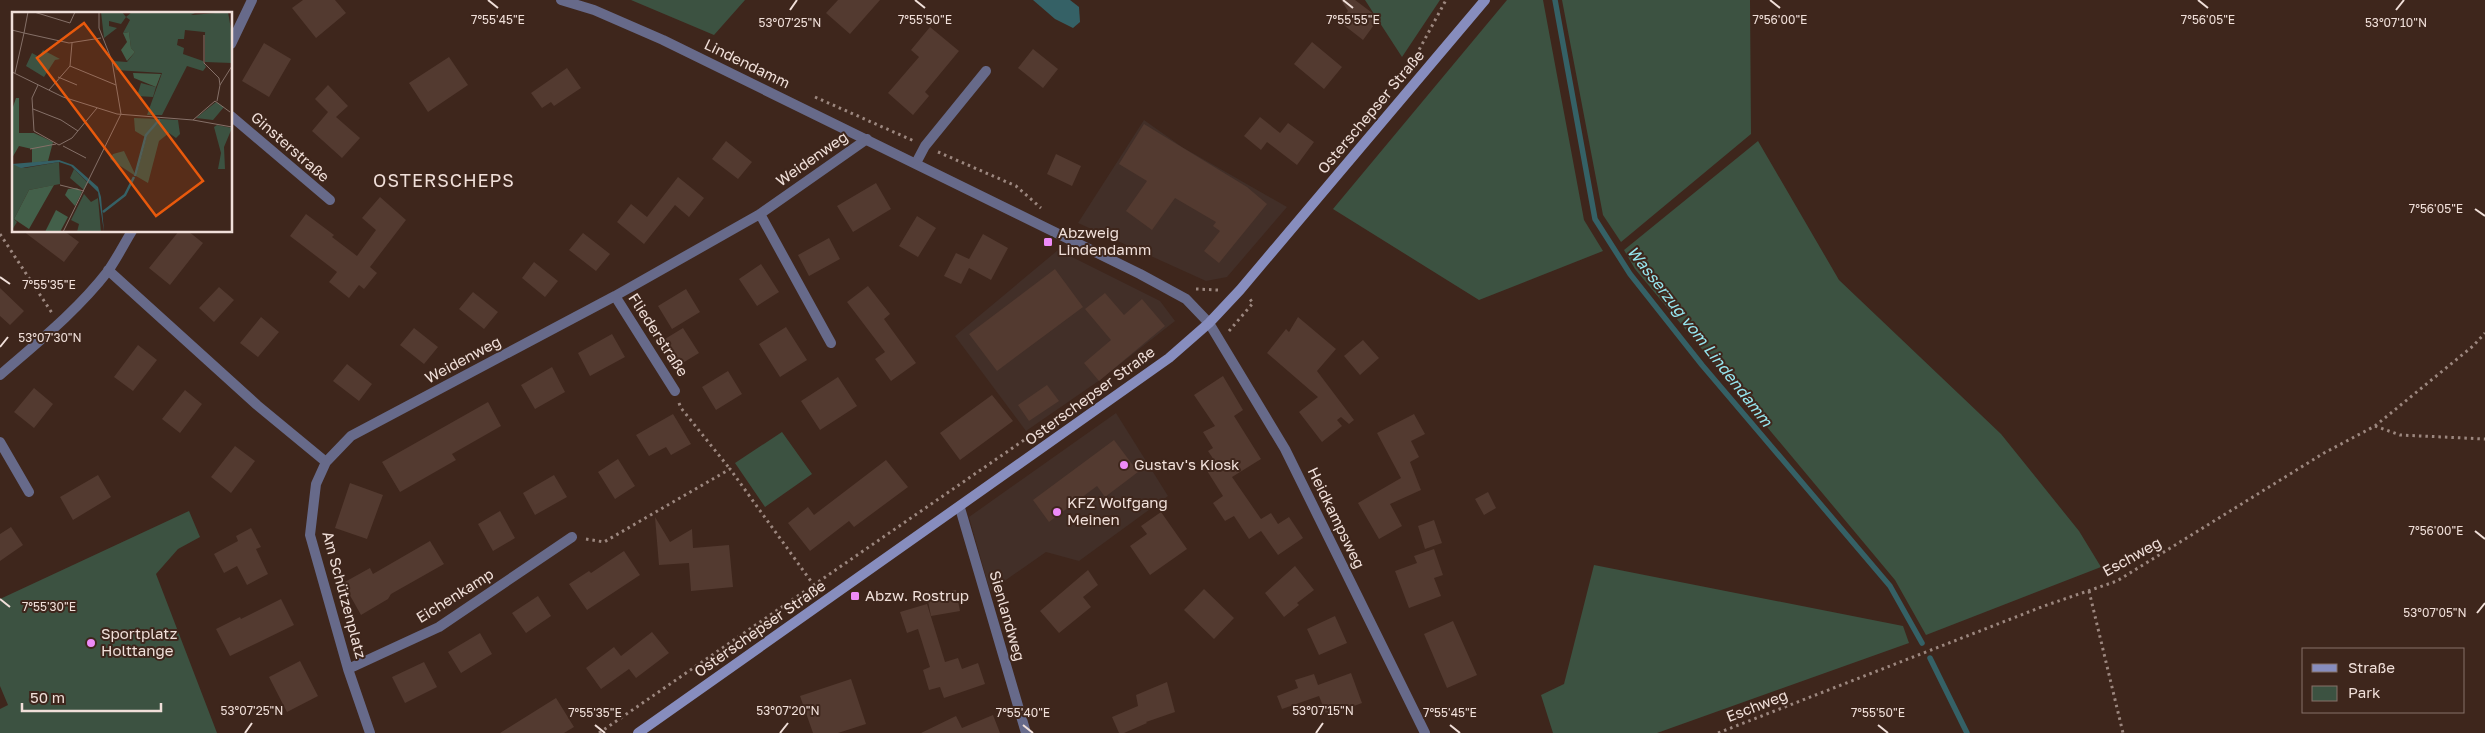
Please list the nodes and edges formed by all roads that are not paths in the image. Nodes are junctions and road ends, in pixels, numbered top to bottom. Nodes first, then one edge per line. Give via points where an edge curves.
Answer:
1 (252, 0) edge
2 (561, 0) edge
3 (1485, 0) edge
4 (232, 42) edge
5 (986, 71) dead end
6 (232, 117) edge
7 (866, 139) junction
8 (916, 163) junction
9 (330, 200) dead end
10 (760, 214) junction
11 (131, 232) edge
12 (108, 270) junction
13 (614, 296) junction
14 (1209, 323) junction
15 (831, 343) dead end
16 (0, 375) edge
17 (675, 391) road end
18 (0, 442) edge
19 (326, 462) junction
20 (29, 492) dead end
21 (960, 508) junction
22 (572, 537) road end
23 (348, 669) junction
24 (370, 733) edge
25 (638, 733) edge
26 (1026, 733) edge
27 (1425, 733) edge

1 - 4 street
2 - 7 street, Lindendamm via 594,10 663,40
3 - 14 main road, Osterschepser Straße
5 - 8 street via 925,146
6 - 9 street, Ginsterstraße
7 - 8 street, Lindendamm
7 - 10 street, Weidenweg
8 - 14 street, Lindendamm via 1186,299
10 - 13 street, Weidenweg
10 - 15 street
11 - 12 street
12 - 16 street via 62,322
12 - 19 street
13 - 17 street, Fliederstraße
13 - 19 street, Weidenweg via 351,436
14 - 21 main road, Osterschepser Straße via 1169,358
14 - 27 street, Heidkampsweg via 1285,449
18 - 20 street
19 - 23 street, Am Schützenplatz via 316,484 310,535
21 - 25 main road, Osterschepser Straße
21 - 26 street, Sienlandweg
22 - 23 street, Eichenkamp via 439,627
23 - 24 street, Am Schützenplatz

